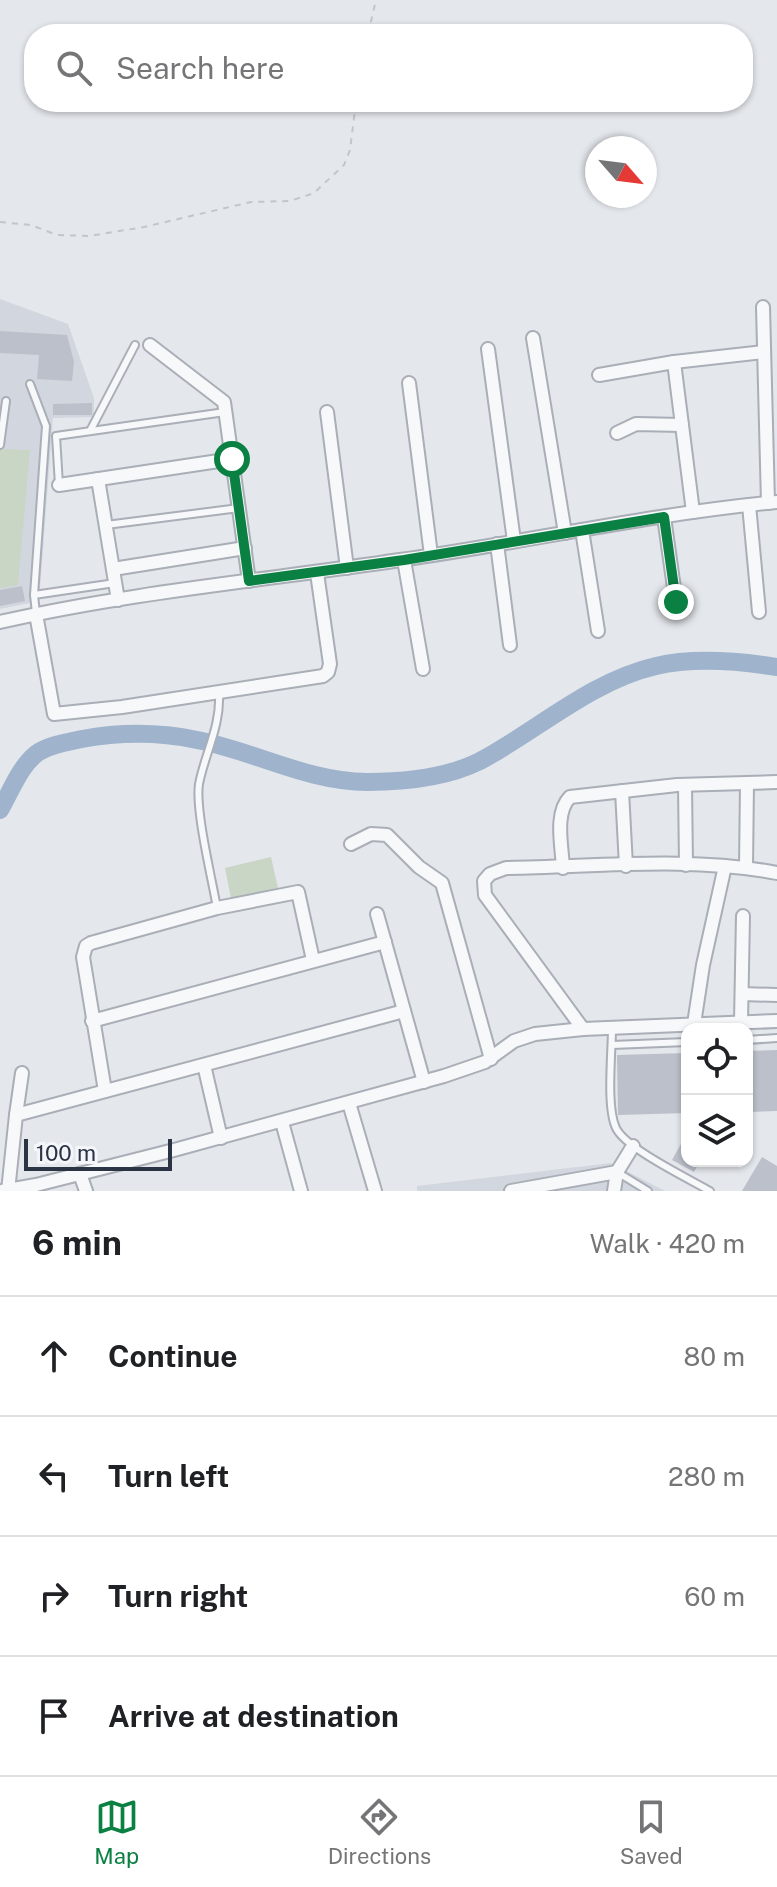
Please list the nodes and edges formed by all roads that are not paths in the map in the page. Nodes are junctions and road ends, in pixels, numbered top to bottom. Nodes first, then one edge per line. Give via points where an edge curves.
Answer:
1 (763, 307) dead end
2 (533, 338) dead end
3 (135, 345) dead end
4 (150, 345) dead end
5 (488, 349) dead end
6 (764, 352) junction
7 (674, 362) junction
8 (599, 375) dead end
9 (409, 383) dead end
10 (30, 384) dead end
11 (6, 401) dead end
12 (225, 412) junction
13 (327, 412) dead end
14 (682, 425) junction
15 (90, 431) junction
16 (617, 433) dead end
17 (0, 445) edge
18 (232, 459) junction
19 (98, 479) junction
20 (59, 485) joint
21 (772, 503) edge
22 (749, 505) junction
23 (239, 508) junction
24 (693, 512) junction
25 (664, 517) junction
26 (106, 525) junction
27 (582, 530) junction
28 (565, 533) junction
29 (514, 541) junction
30 (497, 544) junction
31 (245, 548) junction
32 (431, 555) junction
33 (404, 560) junction
34 (347, 568) junction
35 (113, 569) junction
36 (317, 573) junction
37 (249, 581) junction
38 (115, 583) junction
39 (34, 595) junction
40 (118, 600) junction
41 (676, 602) dead end
42 (759, 612) dead end
43 (36, 614) junction
44 (0, 622) edge
45 (598, 631) dead end
46 (510, 645) dead end
47 (423, 669) dead end
48 (219, 693) junction
49 (777, 782) edge
50 (747, 783) junction
51 (685, 785) junction
52 (622, 791) junction
53 (351, 844) dead end
54 (686, 865) junction
55 (626, 866) junction
56 (725, 866) junction
57 (746, 867) junction
58 (563, 868) junction
59 (777, 873) edge
60 (217, 908) junction
61 (377, 914) dead end
62 (743, 916) dead end
63 (385, 942) junction
64 (313, 960) junction
65 (742, 994) junction
66 (777, 995) edge
67 (404, 1011) junction
68 (92, 1021) junction
69 (777, 1021) edge
70 (741, 1022) junction
71 (694, 1023) edge
72 (718, 1023) edge
73 (681, 1025) edge
74 (612, 1028) junction
75 (583, 1029) junction
76 (777, 1038) edge
77 (753, 1040) edge
78 (681, 1042) edge
79 (612, 1045) junction
80 (491, 1059) junction
81 (204, 1065) junction
82 (22, 1073) dead end
83 (424, 1082) junction
84 (105, 1091) junction
85 (349, 1103) junction
86 (16, 1115) junction
87 (282, 1122) junction
88 (221, 1138) junction
89 (633, 1146) junction
90 (617, 1172) junction
91 (80, 1174) junction
92 (5, 1191) edge
93 (86, 1191) edge
94 (301, 1191) edge
95 (375, 1191) edge
96 (511, 1191) edge
97 (614, 1191) edge
98 (648, 1191) edge
99 (710, 1191) edge

1 - 6 street
2 - 28 street
3 - 15 lane
4 - 12 street via 224,402
5 - 29 street
6 - 7 street
6 - 21 street
7 - 8 street
7 - 14 street
9 - 32 street
10 - 39 lane via 46,426
11 - 17 lane
12 - 15 lane
12 - 18 street
13 - 34 street
14 - 16 street via 636,424
14 - 24 street
15 - 20 lane via 56,436
18 - 19 street
18 - 23 street
19 - 20 street
19 - 26 street
21 - 22 street
22 - 24 street
22 - 42 street
23 - 26 lane
23 - 31 street
24 - 25 street
25 - 27 street
25 - 41 street
26 - 35 street
27 - 28 street
27 - 45 street
28 - 29 street
29 - 30 street
30 - 32 street
30 - 46 street
31 - 35 street
31 - 37 street
32 - 33 street
33 - 34 street
33 - 47 street
34 - 36 street
35 - 38 street
36 - 37 street
36 - 48 street via 328,672
37 - 40 street
38 - 39 lane
38 - 40 street
39 - 43 lane
40 - 43 street
43 - 44 street
43 - 48 street via 54,714
48 - 60 lane via 217,726 198,798
49 - 50 street
50 - 51 street
50 - 57 street
51 - 52 street
51 - 54 street
52 - 55 street
52 - 58 street via 567,800 561,815
53 - 80 street via 371,834 387,835 442,883
54 - 55 street
54 - 56 street
55 - 58 street
56 - 57 street
56 - 71 street
57 - 59 street
58 - 75 street via 498,870 484,881 483,890
60 - 64 street via 298,892
60 - 68 street via 86,946
61 - 63 street
62 - 65 street
63 - 64 street
63 - 67 street
64 - 68 street
65 - 66 street
65 - 70 street
67 - 81 street
67 - 83 street
68 - 84 street
69 - 70 street
70 - 72 street
73 - 74 street
74 - 75 street
74 - 79 lane
75 - 80 street via 521,1038
76 - 77 lane
78 - 79 lane
79 - 89 lane via 613,1120
80 - 83 street
81 - 84 street
81 - 88 street
82 - 86 street
83 - 85 street
84 - 86 street
85 - 87 street
85 - 95 street
86 - 92 street
87 - 88 street
87 - 94 street
88 - 91 street
89 - 90 street
89 - 99 lane
90 - 96 street
90 - 97 street
90 - 98 lane
91 - 92 street
91 - 93 street

